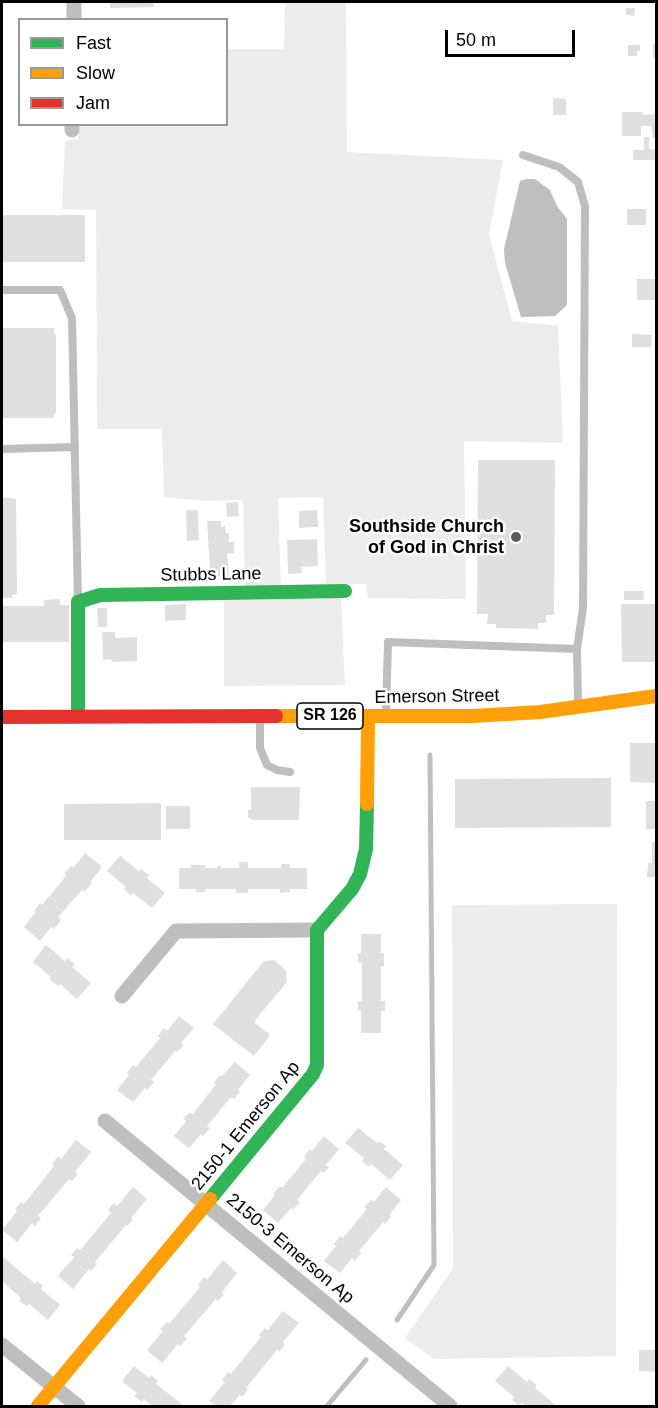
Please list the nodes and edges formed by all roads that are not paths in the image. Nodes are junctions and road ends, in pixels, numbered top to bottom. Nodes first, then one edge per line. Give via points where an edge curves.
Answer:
1 (74, 2) edge
2 (74, 18) edge
3 (523, 155) dead end
4 (2, 290) edge
5 (75, 447) junction
6 (2, 449) edge
7 (345, 591) dead end
8 (78, 602) junction
9 (577, 649) junction
10 (657, 696) edge
11 (578, 707) junction
12 (78, 716) junction
13 (260, 716) junction
14 (368, 716) junction
15 (386, 716) junction
16 (2, 717) edge
17 (290, 772) dead end
18 (317, 930) junction
19 (122, 996) dead end
20 (105, 1120) dead end
21 (206, 1204) junction
22 (2, 1345) edge
23 (54, 1387) junction
24 (38, 1407) edge
25 (78, 1407) edge
26 (450, 1407) edge

1 - 2 street
3 - 9 lane via 559,167 578,182 585,206 583,608
4 - 5 lane via 60,290 72,318
5 - 6 lane
5 - 8 lane
7 - 8 street, Stubbs Lane via 100,595
8 - 12 street
9 - 11 lane
9 - 15 lane via 388,642
10 - 11 street, Emerson Street / SR 126
11 - 15 street, Emerson Street / SR 126 via 472,716
12 - 13 street, Emerson Street / SR 126
12 - 16 street, Emerson Street / SR 126
13 - 14 street, Emerson Street / SR 126
13 - 17 lane via 260,748 267,765
14 - 15 street, Emerson Street / SR 126
14 - 18 street via 366,849 352,889
18 - 19 street via 176,931
18 - 21 street, 2150-1 Emerson Ap via 317,1065
20 - 21 street, 2150-3 Emerson Ap
21 - 23 street, 2150-1 Emerson Ap
21 - 26 street, 2150-3 Emerson Ap
22 - 23 street
23 - 24 street, 2150-1 Emerson Ap
23 - 25 street

